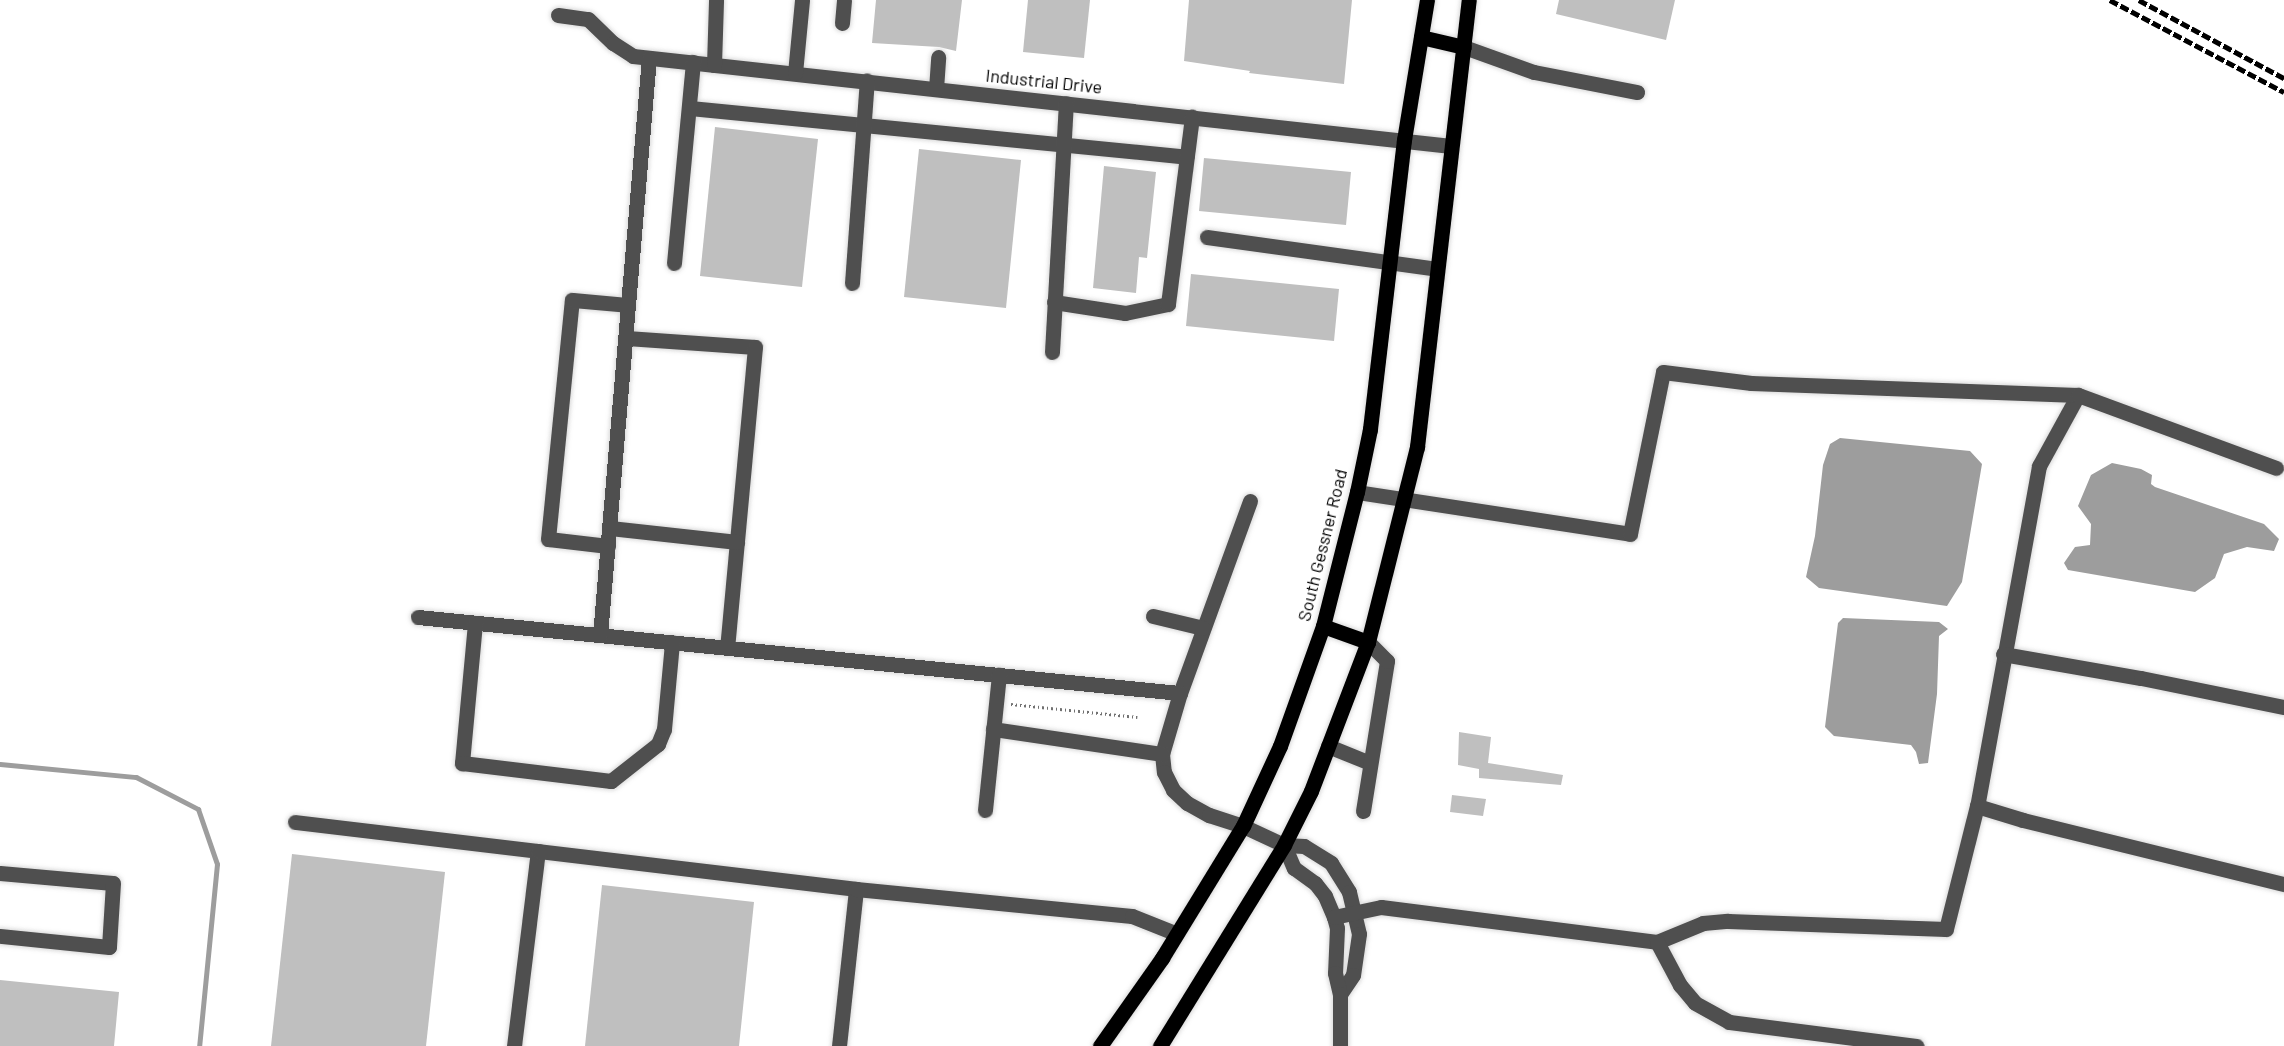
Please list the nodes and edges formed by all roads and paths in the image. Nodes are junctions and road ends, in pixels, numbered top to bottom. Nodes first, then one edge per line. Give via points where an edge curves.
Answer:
1 (716, 0) edge
2 (802, 0) edge
3 (844, 0) edge
4 (1427, 0) edge
5 (1469, 0) edge
6 (558, 15) dead end
7 (842, 23) dead end
8 (1421, 37) junction
9 (1464, 47) junction
10 (649, 57) junction
11 (938, 57) dead end
12 (693, 62) junction
13 (714, 65) junction
14 (795, 73) junction
15 (867, 81) junction
16 (936, 89) junction
17 (1637, 92) dead end
18 (1066, 103) junction
19 (690, 108) junction
20 (1192, 117) junction
21 (864, 125) junction
22 (1404, 140) junction
23 (1064, 145) junction
24 (1451, 146) junction
25 (1187, 157) junction
26 (1207, 237) dead end
27 (1391, 261) junction
28 (674, 263) dead end
29 (1437, 268) junction
30 (852, 283) dead end
31 (1054, 302) junction
32 (628, 305) junction
33 (627, 338) junction
34 (1052, 352) dead end
35 (2078, 395) junction
36 (2276, 468) dead end
37 (1357, 492) junction
38 (1250, 501) dead end
39 (1404, 501) junction
40 (610, 528) junction
41 (737, 542) junction
42 (608, 546) junction
43 (1153, 616) dead end
44 (418, 617) dead end
45 (475, 623) junction
46 (1323, 626) junction
47 (1203, 628) junction
48 (600, 635) junction
49 (672, 642) junction
50 (1368, 642) junction
51 (727, 648) junction
52 (2003, 654) junction
53 (999, 675) junction
54 (1180, 693) junction
55 (996, 702) junction
56 (2284, 707) edge
57 (1137, 717) dead end
58 (993, 729) junction
59 (1328, 746) junction
60 (1162, 754) junction
61 (1370, 763) junction
62 (1977, 806) junction
63 (984, 810) dead end
64 (1363, 810) dead end
65 (295, 822) dead end
66 (1243, 826) junction
67 (1284, 845) junction
68 (538, 851) junction
69 (0, 873) edge
70 (2284, 884) edge
71 (856, 889) junction
72 (1356, 912) junction
73 (1334, 917) junction
74 (1177, 934) junction
75 (0, 936) edge
76 (1657, 942) junction
77 (1340, 994) junction
78 (514, 1046) edge
79 (839, 1046) edge
80 (1100, 1046) edge
81 (1160, 1046) edge
82 (1340, 1046) edge
83 (1916, 1046) edge

1 - 13 street
2 - 14 street
3 - 7 street
4 - 8 main road, South Gessner Road
5 - 9 main road
6 - 10 street, Industrial Drive via 588,19 633,56
8 - 9 main road
8 - 22 main road, South Gessner Road
9 - 17 street via 1534,72
9 - 24 main road
10 - 12 street, Industrial Drive
10 - 32 street
11 - 16 street
12 - 13 street, Industrial Drive
12 - 19 street
13 - 14 street, Industrial Drive
14 - 15 street, Industrial Drive
15 - 16 street, Industrial Drive
15 - 21 street
16 - 18 street, Industrial Drive
18 - 20 street, Industrial Drive
18 - 23 street
19 - 21 street
19 - 28 street
20 - 22 street, Industrial Drive
20 - 25 street
21 - 23 street
21 - 30 street
22 - 24 street, Industrial Drive
22 - 27 main road, South Gessner Road
23 - 25 street
23 - 31 street
24 - 29 main road
25 - 31 street via 1168,304 1125,313
26 - 27 street
27 - 29 street
27 - 37 main road, South Gessner Road via 1370,429
29 - 39 main road via 1417,447
31 - 34 street
32 - 33 street
32 - 42 street via 572,300 548,539
33 - 40 street
33 - 41 street via 755,347
35 - 36 street
35 - 39 street via 1751,383 1663,372 1630,534
35 - 52 street via 2039,466
37 - 39 street
37 - 46 main road, South Gessner Road
38 - 47 street
39 - 50 main road
40 - 41 street
40 - 42 street
41 - 51 street
42 - 48 street
43 - 47 street
44 - 45 street
45 - 48 street
45 - 49 street via 462,763 611,781 658,744 664,729
46 - 50 main road
46 - 66 main road, South Gessner Road via 1281,746
47 - 54 street
48 - 49 street
49 - 51 street
50 - 59 main road
50 - 61 street via 1387,661
51 - 53 street
52 - 56 street
52 - 62 street
53 - 54 street
53 - 55 street
54 - 60 street
55 - 57 path
55 - 58 street
58 - 60 street
58 - 63 street
59 - 61 street
59 - 67 main road
60 - 66 street via 1164,772 1187,803
61 - 64 street
62 - 70 street
62 - 76 street via 1946,929 1728,921 1703,923
65 - 68 street
66 - 67 street
66 - 74 main road, South Gessner Road
67 - 72 street via 1304,846 1330,863 1349,892
67 - 73 street via 1294,868 1315,883
67 - 81 main road
68 - 71 street
68 - 78 street
69 - 75 street via 113,883 109,947
71 - 74 street via 1132,916
71 - 79 street
72 - 73 street
72 - 76 street via 1381,907
72 - 77 street via 1359,934 1353,975
73 - 77 street via 1335,973
74 - 80 main road, South Gessner Road
76 - 83 street via 1680,985 1695,1003 1729,1022
77 - 82 street

